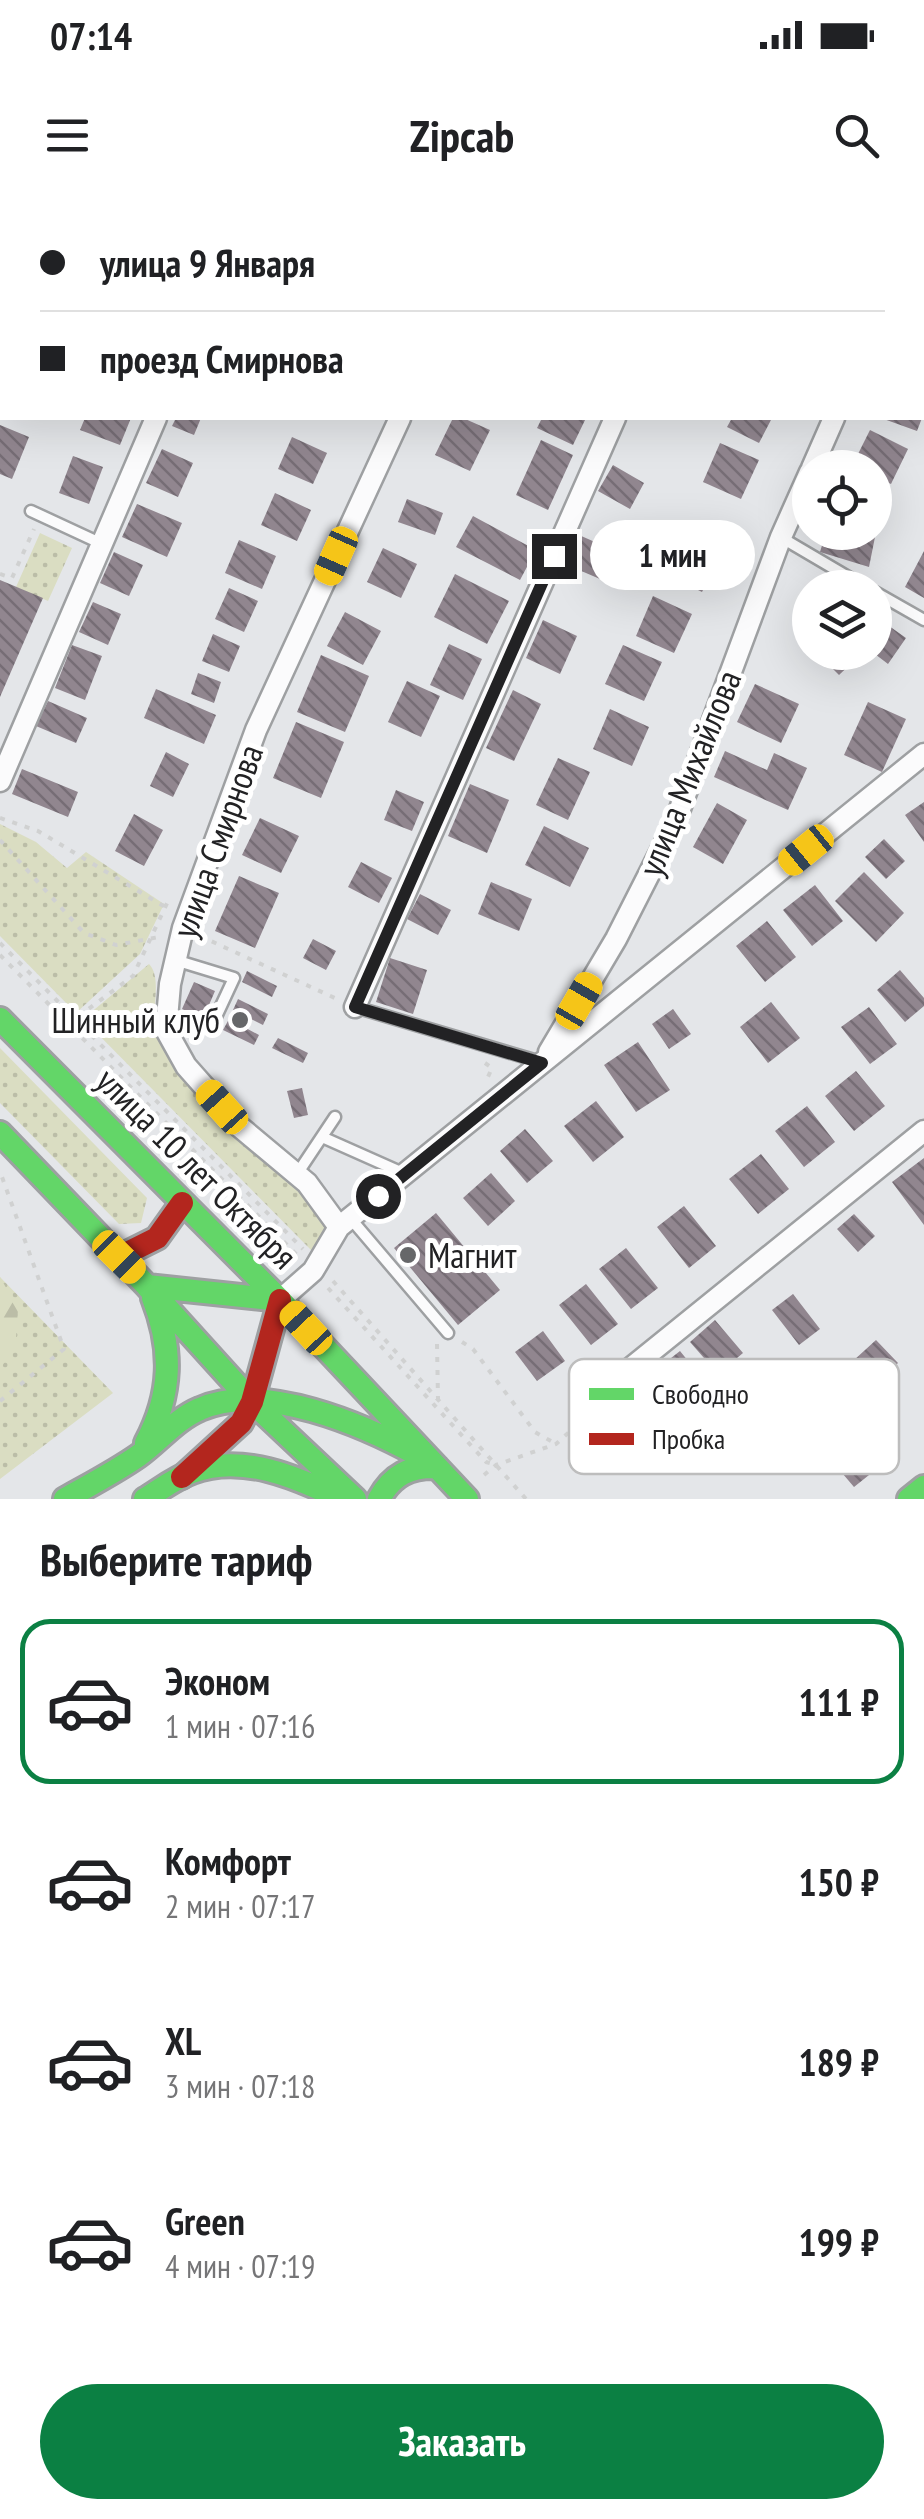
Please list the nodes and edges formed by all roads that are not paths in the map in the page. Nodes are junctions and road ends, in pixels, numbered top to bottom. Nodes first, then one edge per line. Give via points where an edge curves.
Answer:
1 (155, 420) edge
2 (399, 420) edge
3 (614, 420) edge
4 (833, 420) edge
5 (820, 450) edge
6 (792, 513) edge
7 (35, 514) road end
8 (781, 538) junction
9 (100, 543) junction
10 (837, 570) edge
11 (892, 602) edge
12 (924, 620) edge
13 (924, 754) edge
14 (0, 781) edge
15 (175, 960) junction
16 (355, 1007) joint
17 (0, 1019) edge
18 (214, 1021) dead end
19 (542, 1063) junction
20 (335, 1117) dead end
21 (924, 1131) edge
22 (0, 1133) edge
23 (322, 1137) junction
24 (297, 1174) junction
25 (405, 1174) junction
26 (182, 1203) junction
27 (345, 1222) junction
28 (119, 1257) junction
29 (147, 1286) junction
30 (280, 1300) junction
31 (448, 1334) road end
32 (642, 1359) edge
33 (252, 1402) junction
34 (137, 1456) junction
35 (437, 1467) junction
36 (182, 1477) junction
37 (924, 1487) edge
38 (66, 1499) edge
39 (145, 1499) edge
40 (342, 1499) edge
41 (355, 1499) edge
42 (378, 1499) edge
43 (466, 1499) edge
44 (910, 1499) edge

1 - 9 street
2 - 15 street, улица Смирнова via 256,730
3 - 16 street
4 - 5 street, улица Михайлова
6 - 8 street, улица Михайлова
7 - 9 lane
8 - 10 lane
8 - 19 street, улица Михайлова via 674,825
9 - 14 street
11 - 12 lane
13 - 19 street
15 - 18 lane via 234,978
15 - 24 street, улица Смирнова via 166,1030 186,1066 240,1127
16 - 19 lane
17 - 26 main road, улица 10 лет Октября
19 - 25 street
20 - 23 lane
21 - 32 street
22 - 28 main road
23 - 24 lane
23 - 25 lane
24 - 27 street, улица Смирнова
25 - 27 street
26 - 28 main road via 160,1236
26 - 30 main road, улица 10 лет Октября
27 - 30 street via 316,1268
27 - 31 lane
28 - 29 main road
29 - 30 main road
29 - 33 main road
29 - 34 main road via 170,1360 161,1416
30 - 33 main road
30 - 35 main road, улица 10 лет Октября
33 - 34 main road via 200,1410
33 - 35 main road via 352,1426
33 - 36 main road via 242,1424
33 - 41 main road
34 - 38 main road
35 - 42 main road via 415,1465 392,1478
35 - 43 main road, улица 10 лет Октября
36 - 39 main road
36 - 40 main road via 237,1466 287,1476
37 - 44 main road

